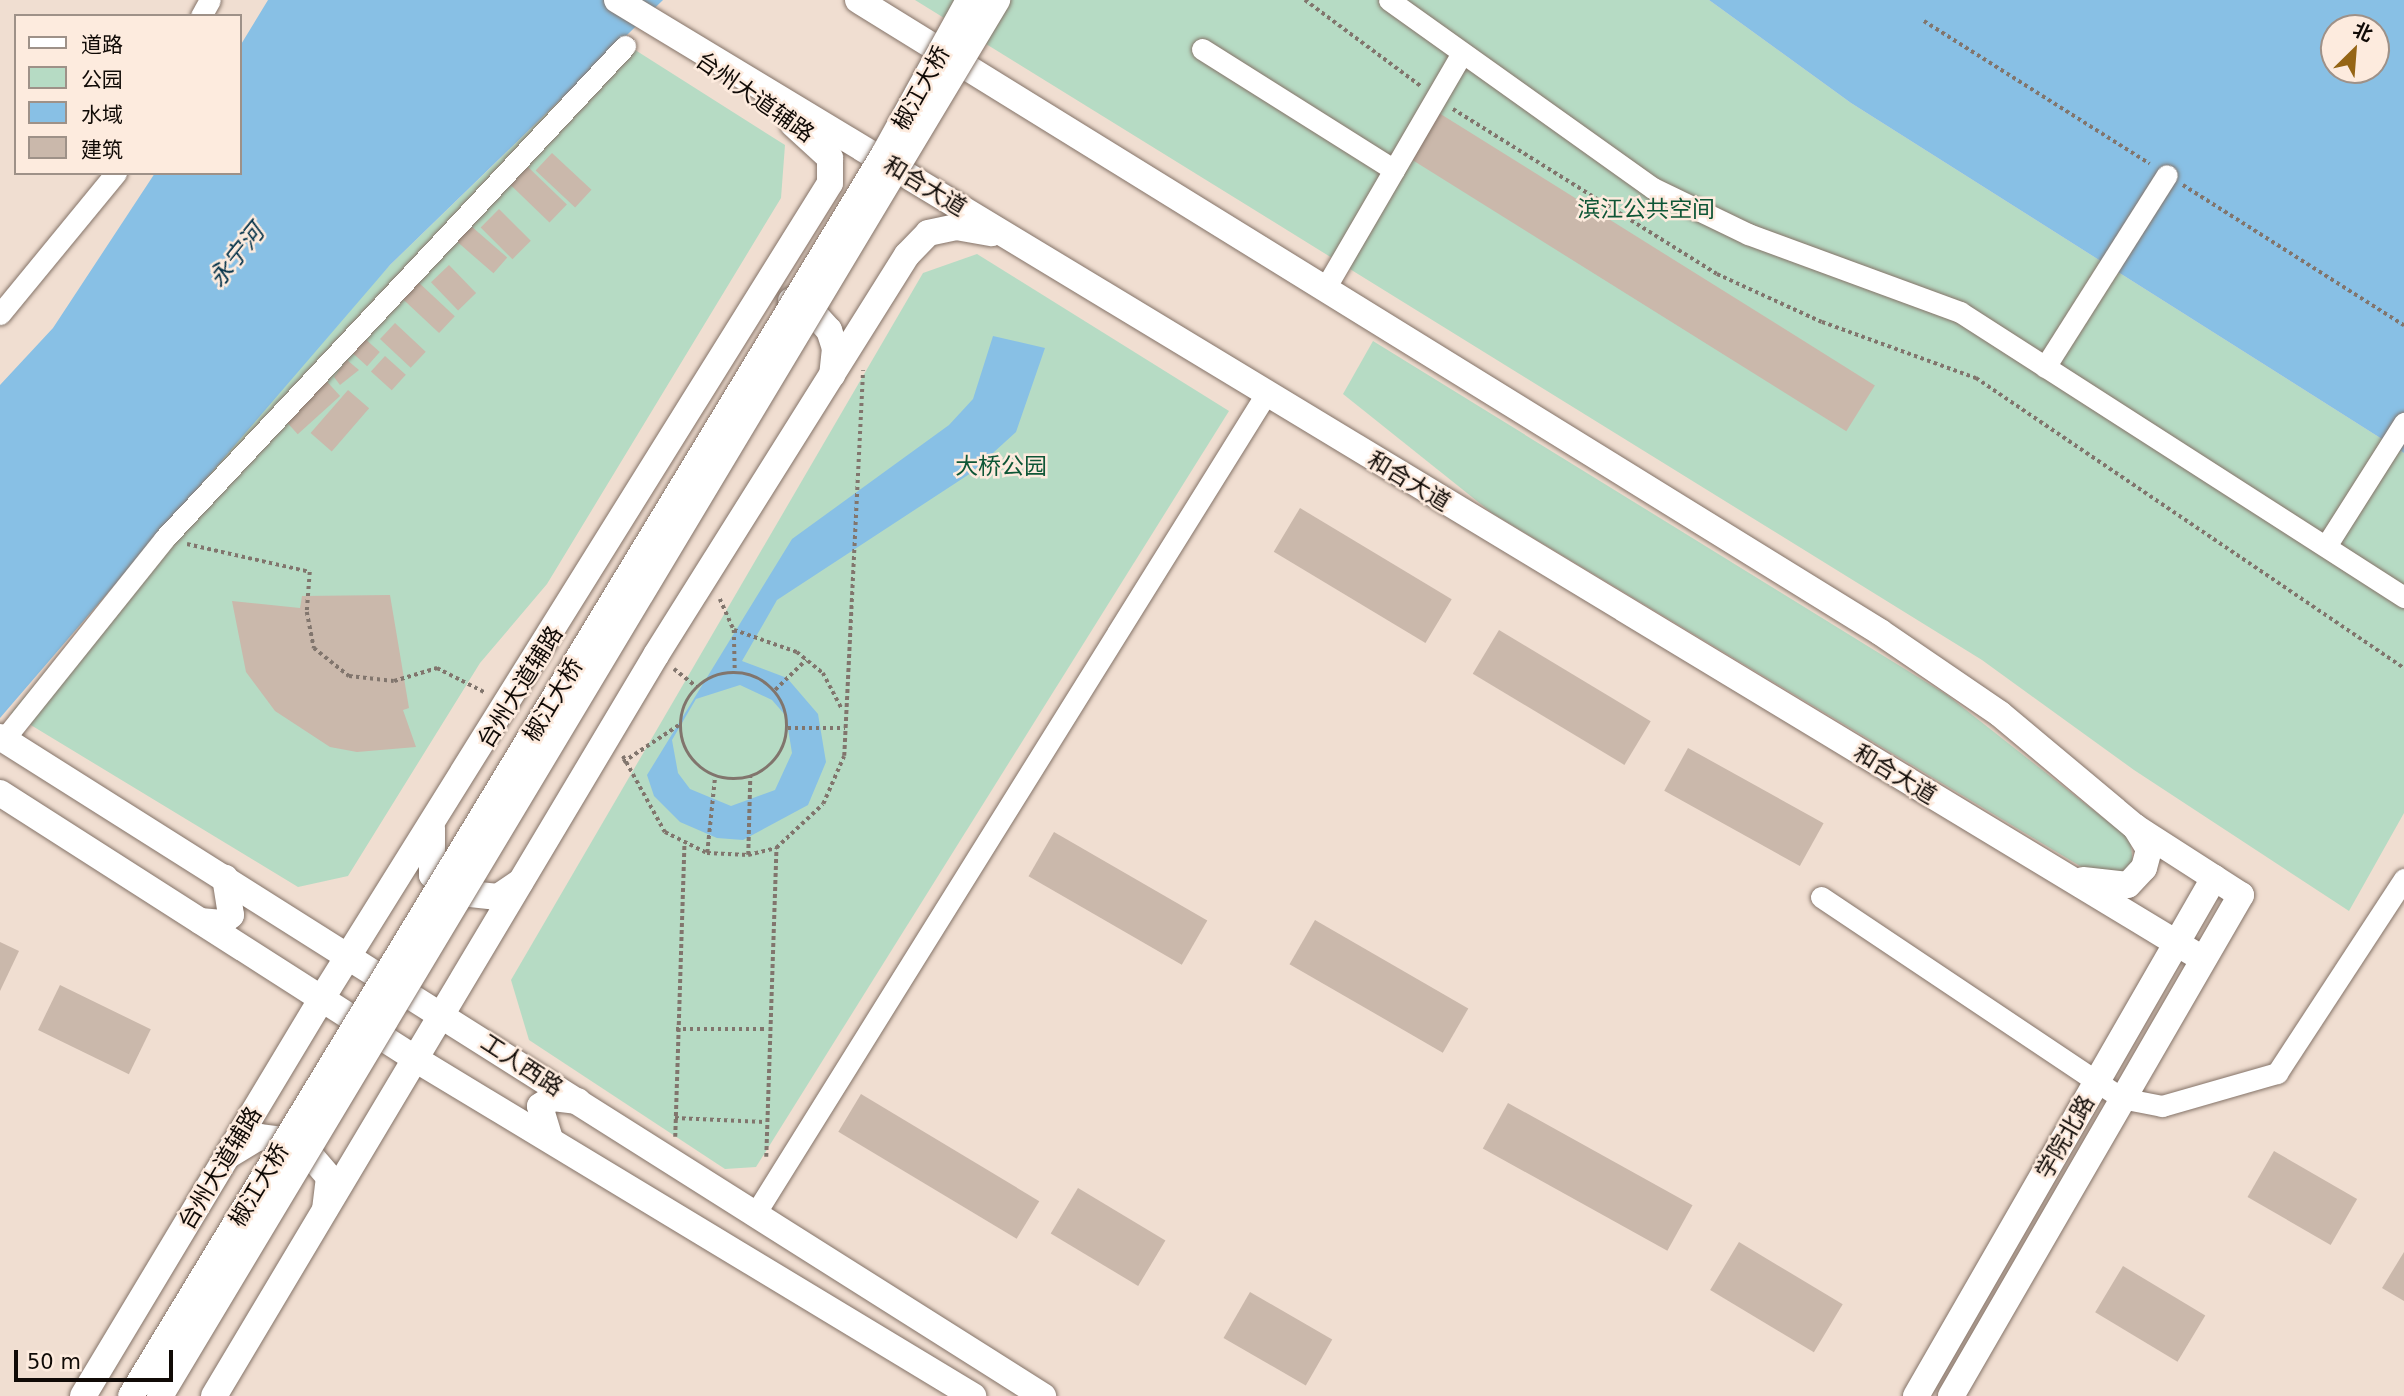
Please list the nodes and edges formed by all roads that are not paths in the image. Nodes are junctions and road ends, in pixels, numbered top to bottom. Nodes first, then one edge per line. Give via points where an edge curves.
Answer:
1 (617, 0) edge
2 (858, 0) edge
3 (969, 0) edge
4 (997, 0) edge
5 (1390, 0) edge
6 (659, 26) junction
7 (625, 47) dead end
8 (1202, 49) dead end
9 (1462, 53) junction
10 (1394, 170) junction
11 (114, 175) edge
12 (2167, 175) dead end
13 (1007, 236) junction
14 (1327, 285) junction
15 (0, 314) edge
16 (747, 318) junction
17 (2045, 367) junction
18 (832, 376) junction
19 (1266, 394) junction
20 (2404, 423) edge
21 (2326, 546) junction
22 (2404, 597) edge
23 (2, 738) edge
24 (0, 793) edge
25 (432, 827) junction
26 (2135, 827) junction
27 (2064, 876) junction
28 (225, 877) junction
29 (2214, 878) junction
30 (2404, 879) edge
31 (522, 881) junction
32 (1821, 897) dead end
33 (200, 921) junction
34 (2176, 943) junction
35 (351, 957) junction
36 (2203, 959) junction
37 (322, 998) junction
38 (444, 1014) junction
39 (417, 1060) junction
40 (2096, 1083) junction
41 (2120, 1098) junction
42 (578, 1101) junction
43 (550, 1139) junction
44 (226, 1157) junction
45 (760, 1205) junction
46 (324, 1214) junction
47 (83, 1396) edge
48 (131, 1396) edge
49 (160, 1396) edge
50 (214, 1396) edge
51 (973, 1396) edge
52 (1043, 1396) edge
53 (1916, 1396) edge
54 (1951, 1396) edge

1 - 6 main road, 和合大道
2 - 14 main road
3 - 48 main road, 椒江大桥, bridge via 884,154
4 - 49 main road, 椒江大桥, bridge
5 - 9 street
6 - 13 main road, 和合大道
6 - 16 main road, 台州大道辅路 via 733,87 820,142 830,158 830,183
7 - 23 street via 164,539
8 - 10 street
9 - 10 street
9 - 17 street via 1653,188 1748,234 1960,312
10 - 14 street
11 - 15 street
12 - 17 street
13 - 18 main road via 956,227 928,233
13 - 19 main road, 和合大道
14 - 26 main road via 1880,632 2000,714
16 - 18 main road via 770,300 808,307 835,348
16 - 25 main road, 台州大道辅路
17 - 21 street
18 - 31 main road via 707,571
19 - 27 main road, 和合大道
19 - 45 street
20 - 21 street
21 - 22 street
23 - 28 main road, 工人西路
24 - 33 main road, 工人西路
25 - 31 main road via 432,875 452,892 498,897
25 - 35 main road, 台州大道辅路
26 - 27 main road via 2150,849 2144,868 2128,885
26 - 29 main road
27 - 34 main road, 和合大道
28 - 33 main road via 232,915 222,923
28 - 35 main road, 工人西路
29 - 34 main road, 学院北路
29 - 36 main road, 学院北路 via 2241,895
30 - 41 street via 2277,1073 2162,1107
31 - 38 main road
32 - 40 street
33 - 37 main road, 工人西路
34 - 36 main road, 和合大道
34 - 40 main road, 学院北路
35 - 37 main road, 台州大道辅路
35 - 38 main road, 工人西路
36 - 41 main road, 学院北路
37 - 39 main road, 工人西路
37 - 44 main road, 台州大道辅路
38 - 39 main road
38 - 42 main road, 工人西路
39 - 43 main road, 工人西路
39 - 46 main road
40 - 41 street
40 - 53 main road, 学院北路
41 - 54 main road, 学院北路
42 - 43 main road via 553,1098 540,1106
42 - 45 main road, 工人西路 via 675,1163
43 - 51 main road, 工人西路
44 - 46 main road via 259,1137 299,1142 329,1177
44 - 47 main road, 台州大道辅路
45 - 52 main road, 工人西路
46 - 50 main road

